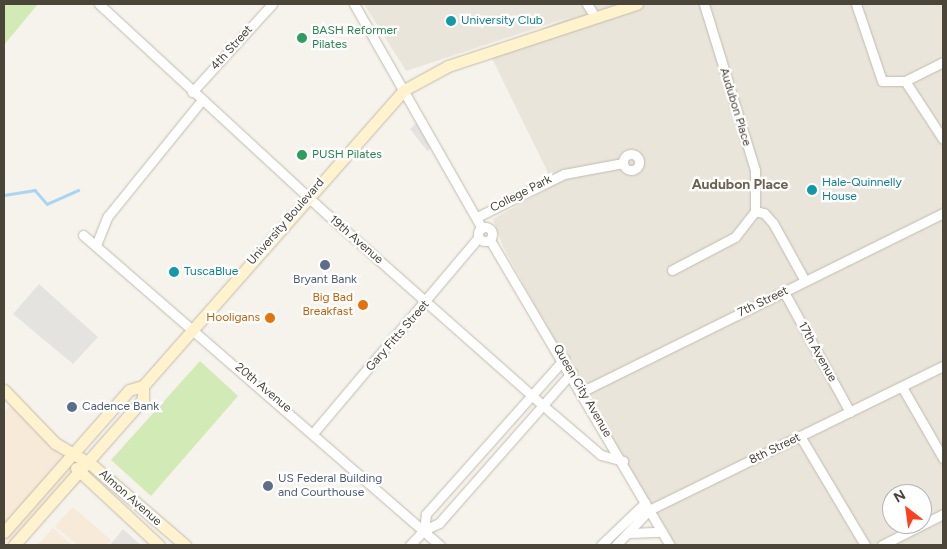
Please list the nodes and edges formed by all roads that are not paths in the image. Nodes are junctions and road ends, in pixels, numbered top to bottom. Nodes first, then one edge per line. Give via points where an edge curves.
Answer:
1 (99, 4) edge
2 (272, 4) edge
3 (354, 4) edge
4 (587, 4) edge
5 (637, 4) edge
6 (704, 4) edge
7 (856, 4) edge
8 (595, 17) junction
9 (943, 62) edge
10 (905, 81) junction
11 (404, 90) junction
12 (192, 92) junction
13 (201, 101) junction
14 (943, 139) edge
15 (623, 163) dead end
16 (308, 197) junction
17 (754, 211) junction
18 (943, 213) edge
19 (479, 216) junction
20 (482, 228) junction
21 (83, 235) dead end
22 (478, 238) junction
23 (490, 240) junction
24 (96, 245) junction
25 (672, 270) dead end
26 (805, 281) junction
27 (784, 292) junction
28 (427, 302) junction
29 (193, 328) junction
30 (564, 359) junction
31 (943, 366) edge
32 (572, 372) junction
33 (143, 386) junction
34 (902, 386) junction
35 (4, 390) edge
36 (583, 391) junction
37 (532, 394) junction
38 (544, 404) junction
39 (850, 412) junction
40 (314, 432) junction
41 (800, 436) junction
42 (72, 457) junction
43 (943, 458) edge
44 (623, 460) junction
45 (88, 462) junction
46 (78, 473) junction
47 (647, 506) junction
48 (943, 514) edge
49 (424, 530) junction
50 (4, 532) edge
51 (662, 532) junction
52 (628, 533) junction
53 (14, 545) edge
54 (159, 545) edge
55 (184, 545) edge
56 (410, 545) edge
57 (440, 545) edge
58 (601, 545) edge
59 (616, 545) edge
60 (670, 545) edge
61 (865, 545) edge
62 (882, 545) edge

1 - 12 street, 19th Avenue
2 - 12 street, 4th Street
3 - 11 street, Queen City Avenue
4 - 8 street
5 - 8 main road, University Boulevard
6 - 17 street, Audubon Place via 755,170
7 - 10 street via 882,81
8 - 11 main road, University Boulevard via 448,66
9 - 10 street
10 - 14 street
11 - 16 main road, University Boulevard
11 - 19 street, Queen City Avenue
12 - 13 street, 19th Avenue
13 - 16 street, 19th Avenue
13 - 24 street via 159,158 108,216
15 - 19 street, College Park via 564,174
16 - 28 street, 19th Avenue
16 - 29 main road, University Boulevard
17 - 25 street via 735,237
17 - 26 street via 764,213 773,223
18 - 26 street, 7th Street
19 - 20 street, Queen City Avenue
20 - 22 street
20 - 23 street, Queen City Avenue via 491,230
21 - 24 street, 20th Avenue
22 - 23 street
22 - 28 street, Gary Fitts Street
23 - 30 street, Queen City Avenue
24 - 29 street, 20th Avenue
26 - 27 street, 7th Street
27 - 36 street, 7th Street
27 - 39 street, 17th Avenue
28 - 37 street, 19th Avenue
28 - 40 street, Gary Fitts Street
29 - 33 main road, University Boulevard
29 - 40 street, 20th Avenue
30 - 32 street, Queen City Avenue
30 - 37 street
31 - 34 street, 8th Street
32 - 36 street, Queen City Avenue
32 - 38 street
33 - 42 main road, University Boulevard via 129,390
33 - 45 main road, University Boulevard via 143,399
34 - 39 street, 8th Street
34 - 43 street
35 - 42 main road, Almon Avenue
36 - 44 street, Queen City Avenue
37 - 38 street, 19th Avenue
37 - 49 street via 426,514
38 - 44 street, 19th Avenue via 601,455
38 - 49 street via 439,523
39 - 41 street, 8th Street
40 - 49 street, 20th Avenue
41 - 47 street, 8th Street
41 - 61 street
42 - 45 main road, Almon Avenue
42 - 46 main road, Almon Avenue
42 - 50 main road, University Boulevard
44 - 47 street, Queen City Avenue
45 - 46 main road, University Boulevard
45 - 55 main road, Almon Avenue
46 - 53 main road, University Boulevard
46 - 54 main road, Almon Avenue
47 - 51 street, Queen City Avenue
47 - 52 street, 8th Street
47 - 58 street, 8th Street
48 - 62 street
49 - 56 street
49 - 57 street, 20th Avenue
51 - 52 street
51 - 60 street, Queen City Avenue
52 - 59 street, 8th Street

